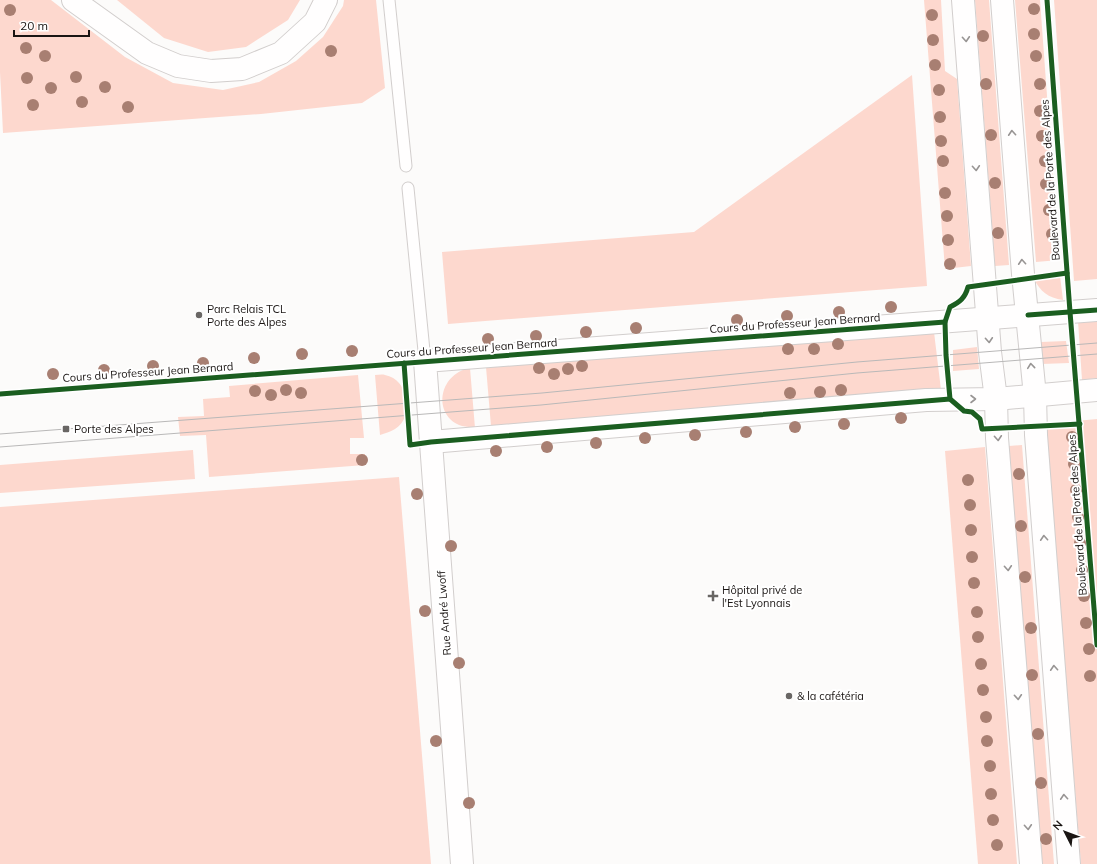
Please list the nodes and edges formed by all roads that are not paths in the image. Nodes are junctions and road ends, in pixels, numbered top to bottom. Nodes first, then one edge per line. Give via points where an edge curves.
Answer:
1 (73, 0) edge
2 (87, 0) edge
3 (326, 0) edge
4 (389, 0) edge
5 (963, 0) edge
6 (1002, 0) edge
7 (108, 24) junction
8 (406, 166) dead end
9 (408, 188) dead end
10 (1097, 310) edge
11 (1028, 315) junction
12 (988, 318) junction
13 (425, 361) junction
14 (1097, 390) edge
15 (1035, 396) junction
16 (996, 399) junction
17 (431, 442) junction
18 (462, 864) edge
19 (1031, 864) edge
20 (1069, 864) edge

1 - 7 street
2 - 7 street
3 - 7 street via 315,22 281,53 242,69 211,71 178,66 147,53
4 - 8 lane
5 -> 12 street
11 -> 6 street
9 - 13 lane
10 - 11 street, Cours du Professeur Jean Bernard
11 - 12 street, Cours du Professeur Jean Bernard
15 -> 11 street
12 - 13 street, Cours du Professeur Jean Bernard
12 -> 16 street
13 - 17 street, Rue André Lwoff
14 - 15 street
15 - 16 street
20 -> 15 street
17 -> 16 street via 926,400
16 -> 19 street
17 - 18 street, Rue André Lwoff

